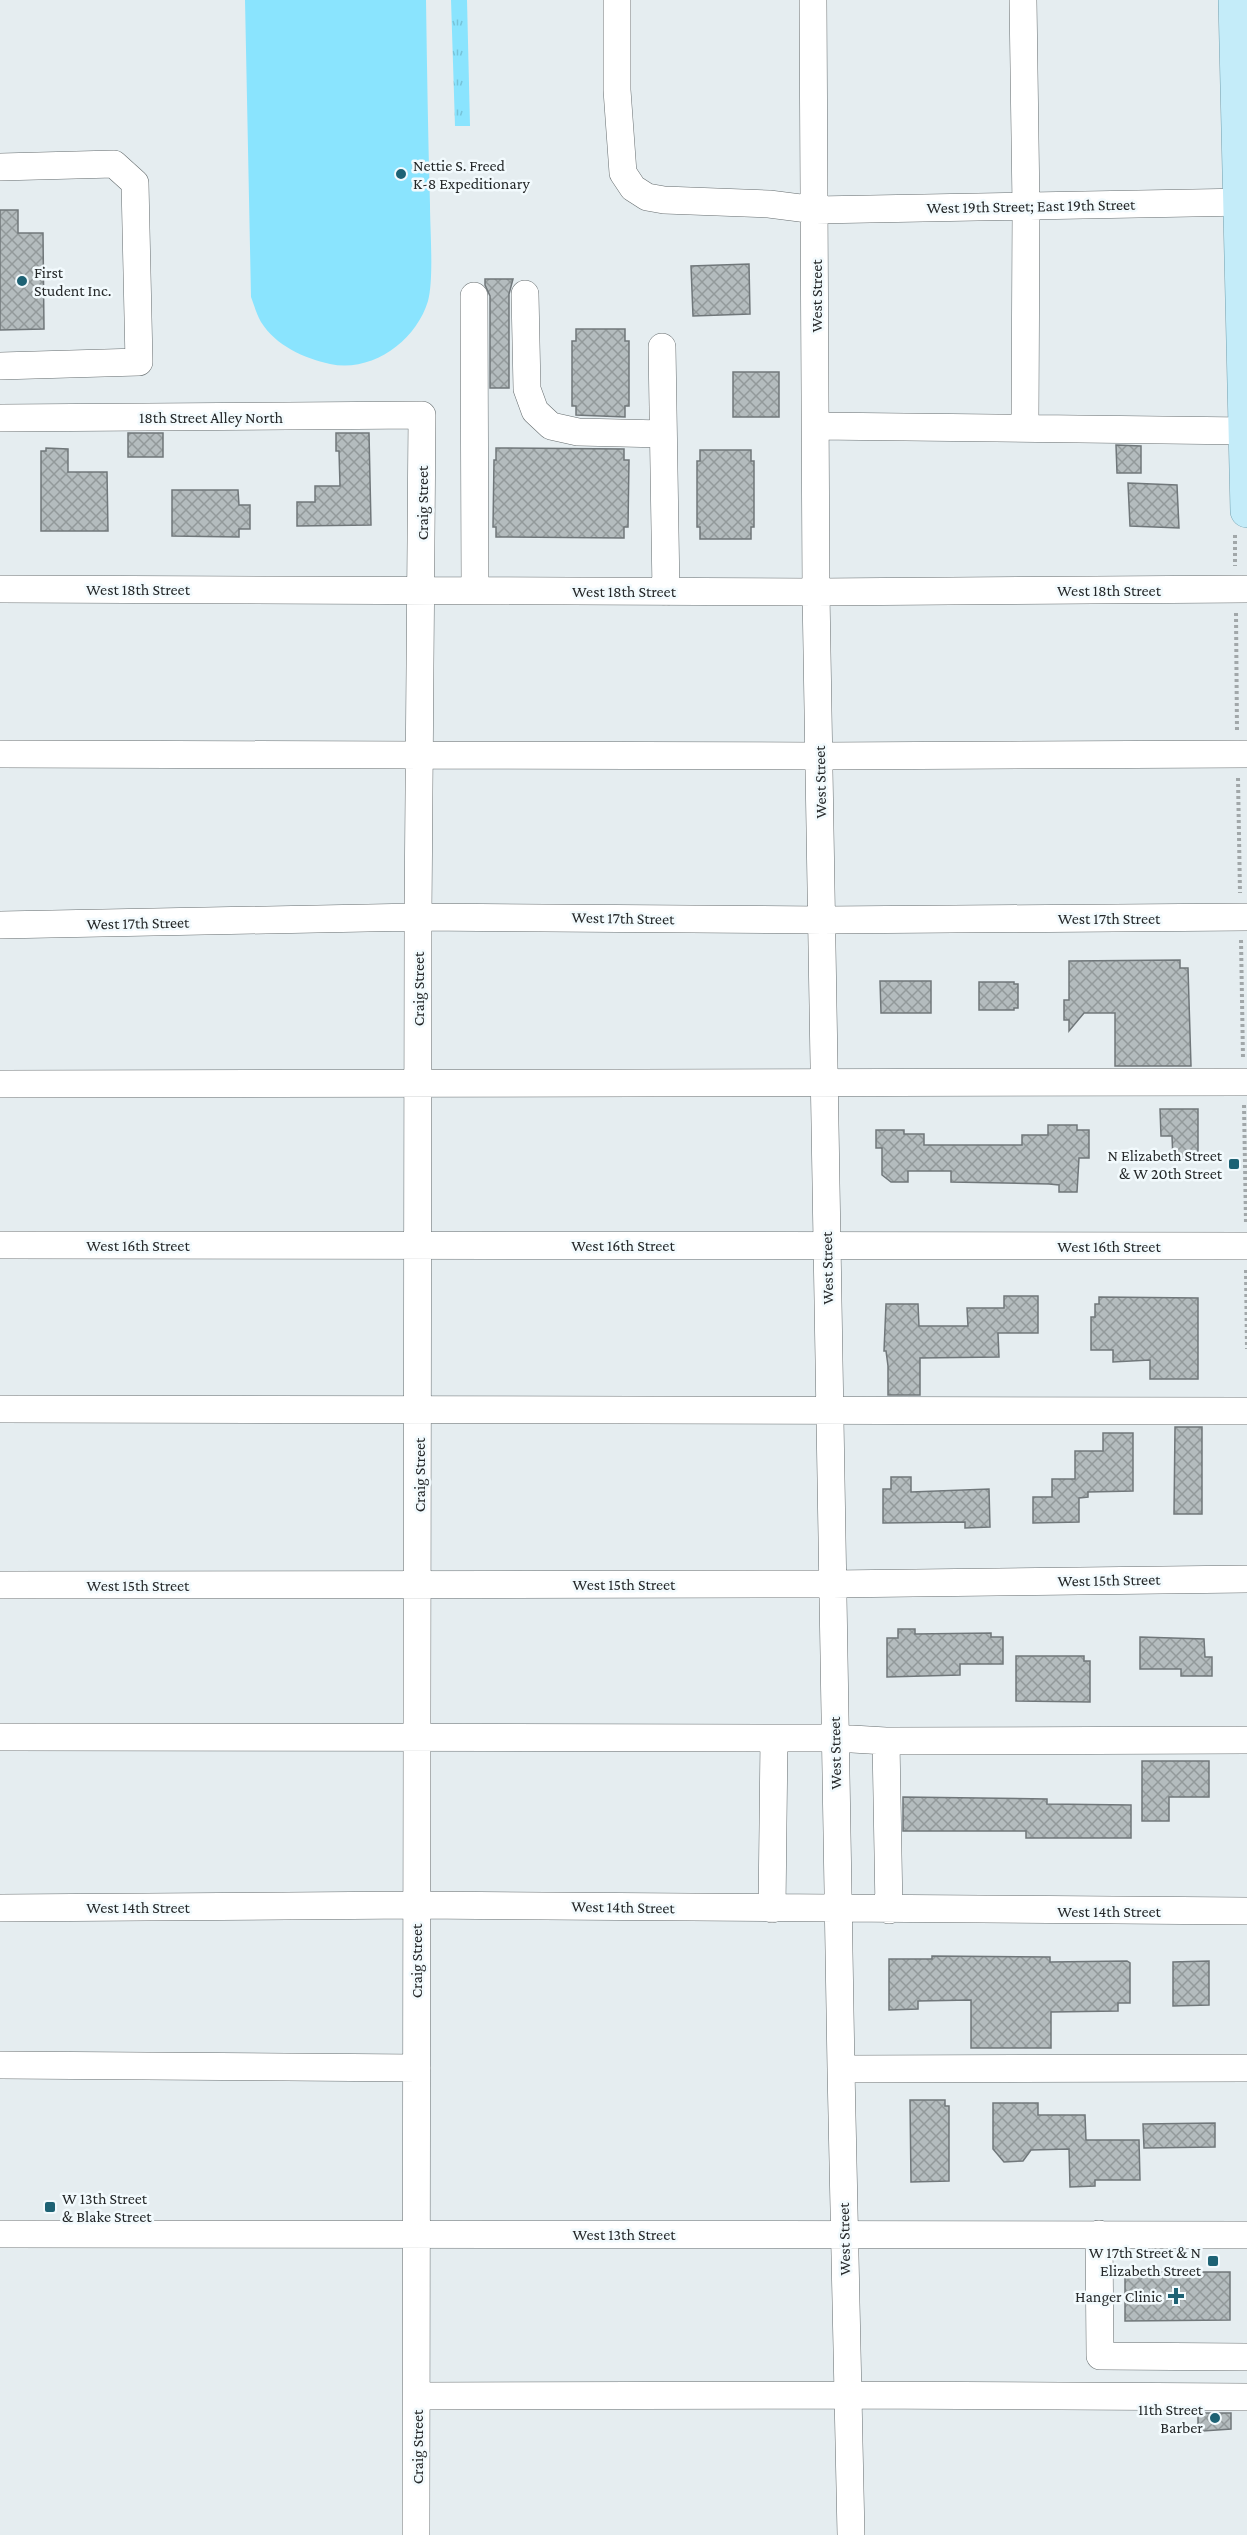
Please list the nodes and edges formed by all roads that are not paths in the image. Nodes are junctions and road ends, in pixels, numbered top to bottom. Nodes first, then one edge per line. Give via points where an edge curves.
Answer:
1 (617, 0) edge
2 (813, 0) edge
3 (1023, 0) edge
4 (1235, 0) edge
5 (0, 167) edge
6 (1243, 202) edge
7 (1026, 206) junction
8 (816, 210) junction
9 (525, 294) dead end
10 (474, 296) dead end
11 (662, 347) dead end
12 (0, 366) edge
13 (422, 415) joint
14 (0, 418) edge
15 (816, 426) junction
16 (1025, 429) junction
17 (1246, 431) edge
18 (663, 434) junction
19 (1247, 511) edge
20 (1239, 581) edge
21 (0, 589) edge
22 (422, 591) junction
23 (475, 591) junction
24 (666, 592) junction
25 (816, 592) junction
26 (0, 754) edge
27 (1242, 754) edge
28 (420, 755) junction
29 (819, 756) junction
30 (418, 917) junction
31 (1244, 917) edge
32 (823, 920) junction
33 (0, 926) edge
34 (825, 1082) junction
35 (1245, 1082) edge
36 (419, 1083) junction
37 (0, 1084) edge
38 (0, 1245) edge
39 (419, 1245) junction
40 (827, 1246) junction
41 (1246, 1246) edge
42 (0, 1409) edge
43 (829, 1409) junction
44 (419, 1411) junction
45 (1247, 1411) edge
46 (1247, 1579) edge
47 (419, 1584) junction
48 (832, 1584) junction
49 (0, 1585) edge
50 (0, 1737) edge
51 (835, 1738) junction
52 (417, 1739) junction
53 (774, 1739) junction
54 (1247, 1740) edge
55 (886, 1741) junction
56 (416, 1905) junction
57 (0, 1908) edge
58 (772, 1909) junction
59 (838, 1910) junction
60 (889, 1910) junction
61 (1247, 1911) edge
62 (0, 2065) edge
63 (417, 2068) junction
64 (840, 2068) junction
65 (1247, 2068) edge
66 (0, 2234) edge
67 (418, 2234) junction
68 (1099, 2234) junction
69 (844, 2235) junction
70 (1247, 2235) edge
71 (1247, 2357) edge
72 (848, 2395) junction
73 (417, 2396) junction
74 (1247, 2397) edge
75 (416, 2535) edge
76 (851, 2535) edge

1 - 8 street, West 19th Street; East 19th Street via 621,151 623,173 633,188 647,197 664,200
2 - 8 street, West Street
3 - 7 street
4 - 6 main road
5 - 12 street via 114,164 135,183 139,362
6 - 7 street, West 19th Street; East 19th Street
6 - 17 main road
7 - 8 street, West 19th Street; East 19th Street
7 - 16 street
8 - 15 street, West Street
9 - 18 street via 527,388 535,411 551,426 578,432
10 - 23 street
11 - 18 street
13 - 14 street, 18th Street Alley North
13 - 22 street, Craig Street
15 - 16 street
15 - 25 street, West Street
16 - 17 street
17 - 19 main road
18 - 24 street
20 - 25 street, West 18th Street
21 - 22 street, West 18th Street
22 - 23 street, West 18th Street
22 - 28 street, Craig Street
23 - 24 street, West 18th Street
24 - 25 street, West 18th Street
25 - 29 street, West Street
26 - 28 street
27 - 29 street
28 - 29 street
28 - 30 street, Craig Street
29 - 32 street, West Street
30 - 32 street, West 17th Street
30 - 33 street, West 17th Street
30 - 36 street, Craig Street
31 - 32 street, West 17th Street
32 - 34 street, West Street
34 - 35 street
34 - 36 street
34 - 40 street, West Street
36 - 37 street
36 - 39 street, Craig Street
38 - 39 street, West 16th Street
39 - 40 street, West 16th Street
39 - 44 street, Craig Street
40 - 41 street, West 16th Street
40 - 43 street, West Street
42 - 44 street
43 - 44 street
43 - 45 street
43 - 48 street, West Street
44 - 47 street, Craig Street
46 - 48 street, West 15th Street
47 - 48 street, West 15th Street
47 - 49 street, West 15th Street
47 - 52 street, Craig Street
48 - 51 street, West Street
50 - 52 street
51 - 53 street
51 - 55 street
51 - 59 street, West Street
52 - 53 street
52 - 56 street, Craig Street
53 - 58 street
54 - 55 street
55 - 60 street
56 - 57 street, West 14th Street
56 - 58 street, West 14th Street
56 - 63 street, Craig Street
58 - 59 street, West 14th Street
59 - 60 street, West 14th Street
59 - 64 street, West Street
60 - 61 street, West 14th Street
62 - 63 street
63 - 67 street, Craig Street
64 - 65 street
64 - 69 street, West Street
66 - 67 street, West 13th Street
67 - 69 street, West 13th Street
67 - 73 street, Craig Street
68 - 69 street, West 13th Street
68 - 70 street, West 13th Street
68 - 71 street via 1100,2356
69 - 72 street, West Street
72 - 73 street
72 - 74 street
72 - 76 street, West Street
73 - 75 street, Craig Street

